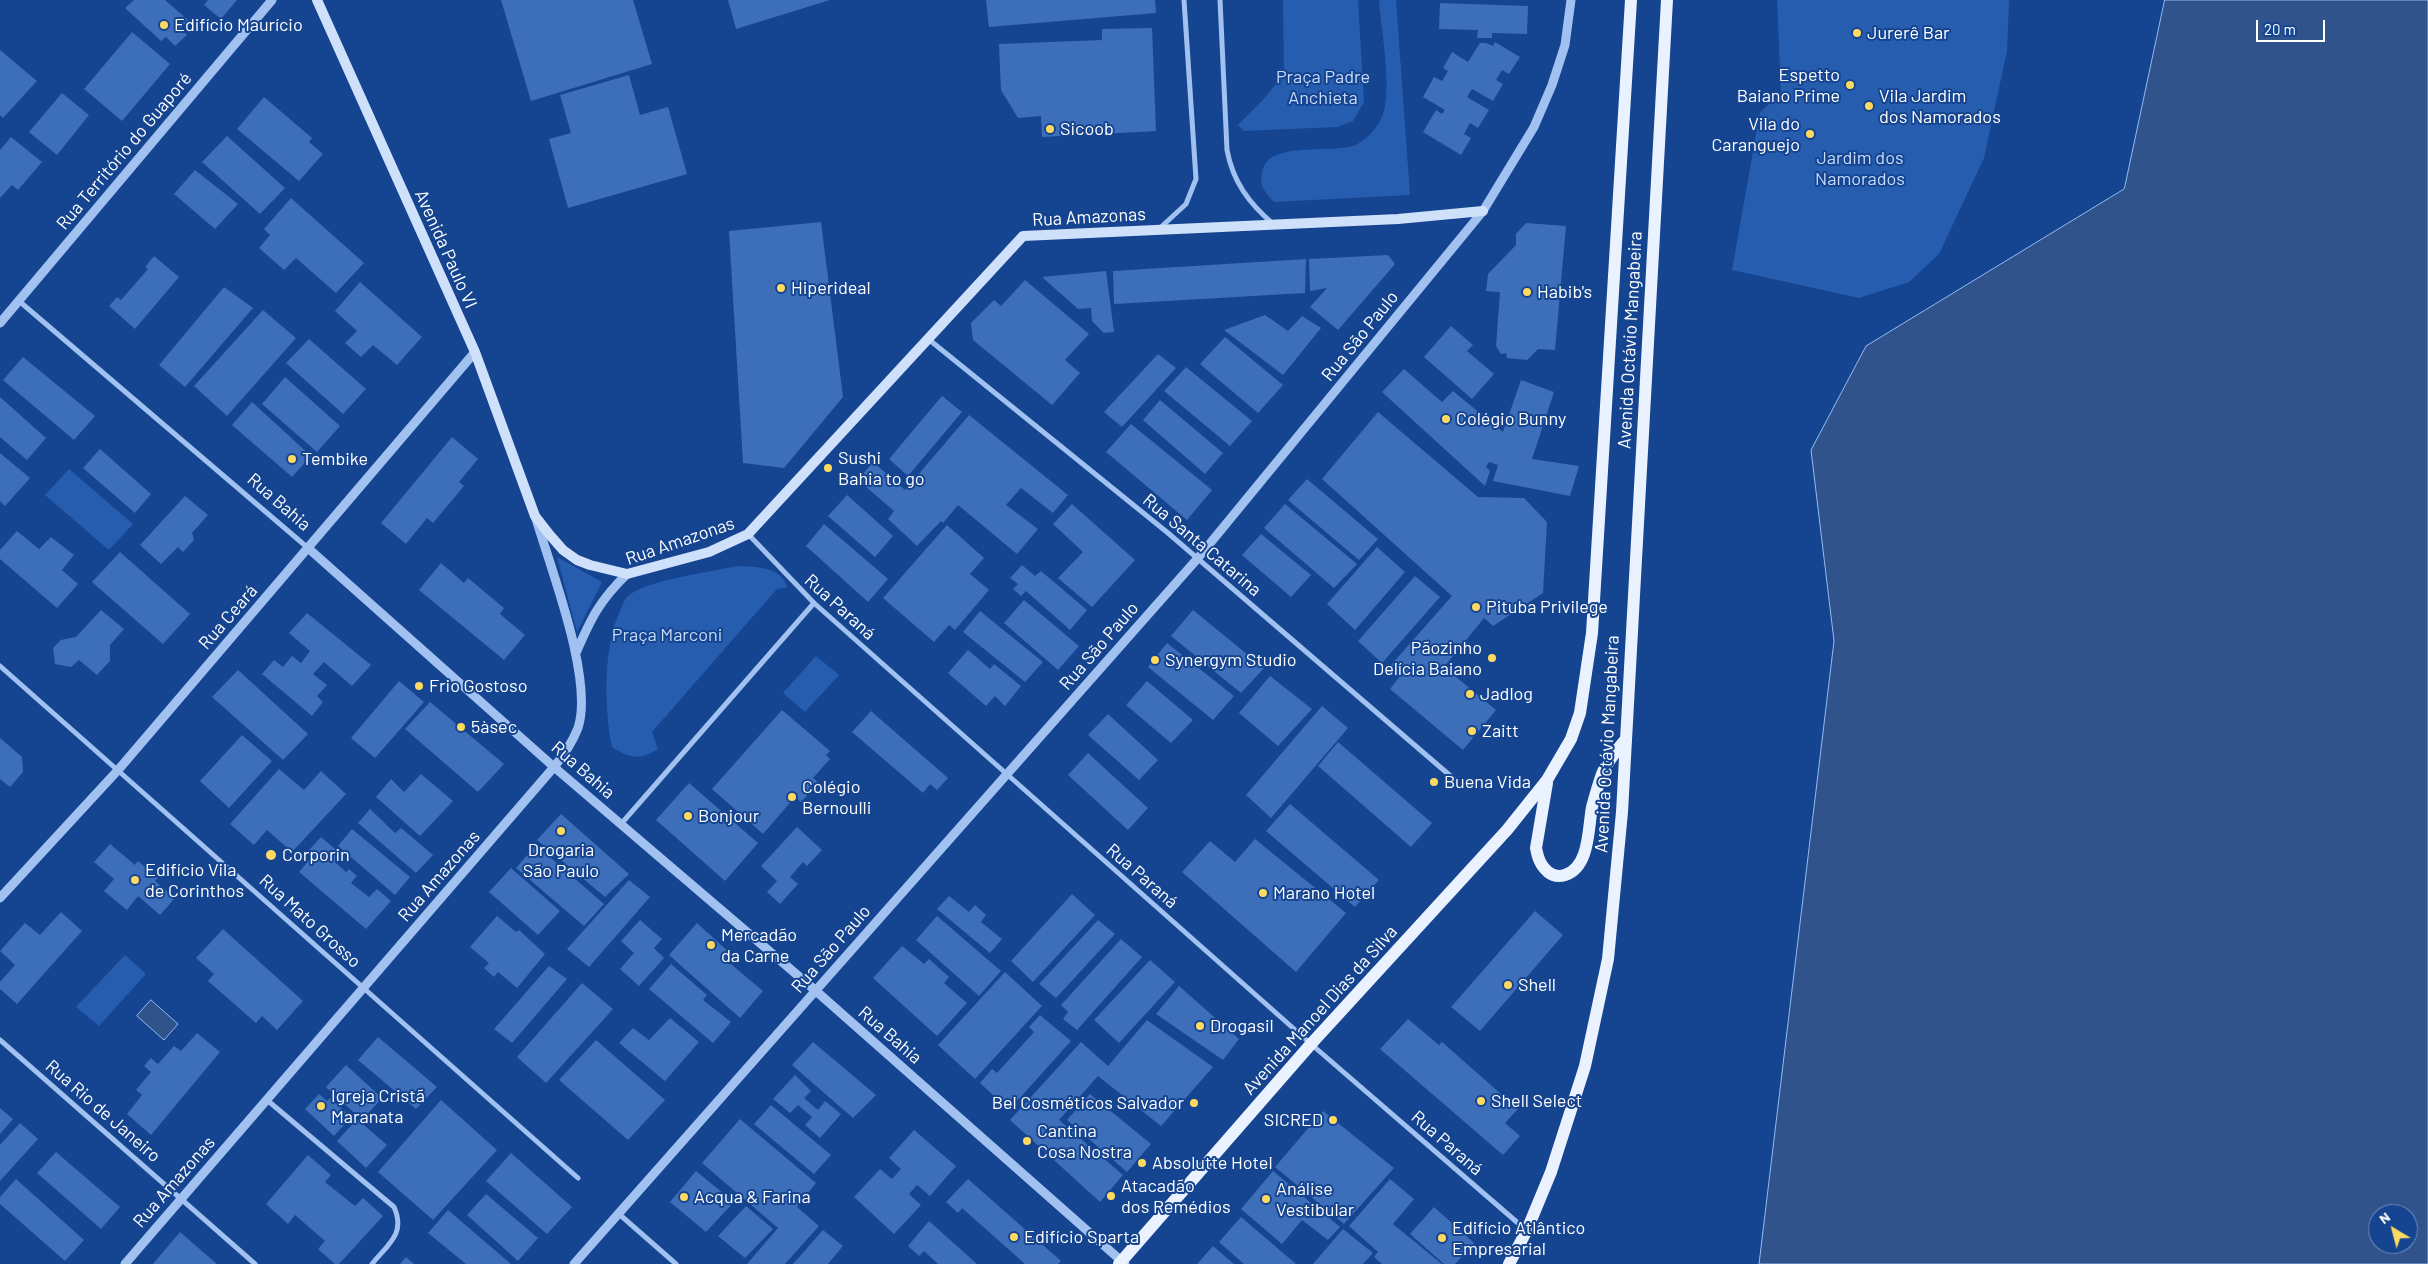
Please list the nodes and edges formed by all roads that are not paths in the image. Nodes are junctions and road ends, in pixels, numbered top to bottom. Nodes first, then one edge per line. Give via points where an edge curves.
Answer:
1 (272, 0) edge
2 (317, 0) edge
3 (1184, 0) edge
4 (1220, 0) edge
5 (1571, 0) edge
6 (1631, 0) edge
7 (1667, 0) edge
8 (1483, 211) junction
9 (1274, 224) junction
10 (1159, 229) junction
11 (19, 301) junction
12 (0, 323) edge
13 (927, 338) junction
14 (475, 352) junction
15 (535, 516) junction
16 (748, 534) junction
17 (308, 548) junction
18 (1198, 558) junction
19 (627, 574) junction
20 (814, 604) junction
21 (576, 653) junction
22 (0, 666) edge
23 (1626, 739) junction
24 (554, 767) junction
25 (119, 769) junction
26 (1007, 775) junction
27 (1454, 778) dead end
28 (1547, 780) junction
29 (621, 824) junction
30 (0, 898) edge
31 (364, 987) junction
32 (816, 991) junction
33 (0, 1040) edge
34 (1311, 1044) junction
35 (267, 1100) junction
36 (578, 1178) dead end
37 (182, 1198) junction
38 (619, 1214) junction
39 (1527, 1230) junction
40 (1122, 1263) edge
41 (125, 1264) edge
42 (255, 1264) edge
43 (372, 1264) edge
44 (574, 1264) edge
45 (676, 1264) edge
46 (1509, 1264) edge

1 - 11 street, Rua Território do Guaporé
2 - 14 main road, Avenida Paulo VI
3 - 10 street via 1196,179 1186,204
4 - 9 street via 1230,167 1248,200
5 - 8 street, Rua São Paulo via 1565,45 1552,85 1534,127
6 - 28 main road, Avenida Octávio Mangabeira via 1592,633 1580,713 1571,739
7 - 23 main road, Avenida Octávio Mangabeira
8 - 9 main road, Rua Amazonas via 1398,219
8 - 18 street, Rua São Paulo
9 - 10 main road, Rua Amazonas
10 - 13 main road, Rua Amazonas via 1023,236
11 - 12 street, Rua Território do Guaporé
11 - 17 street, Rua Bahia
13 - 16 main road, Rua Amazonas
13 - 18 street, Rua Santa Catarina
14 - 15 main road, Avenida Paulo VI
14 - 17 street, Rua Ceará
15 - 19 main road, Avenida Paulo VI via 563,550 577,560
15 - 21 street, Avenida Paulo VI
16 - 19 main road, Rua Amazonas via 709,552
16 - 20 street, Rua Paraná
17 - 24 street, Rua Bahia
17 - 25 street, Rua Ceará
18 - 26 street, Rua São Paulo
18 - 27 street, Rua Santa Catarina
19 - 21 street, Rua Amazonas via 606,594
20 - 26 street, Rua Paraná
20 - 29 street
21 - 24 street, Rua Amazonas via 581,710 578,727
22 - 25 street, Rua Mato Grosso
23 - 28 main road via 1603,771 1579,864 1572,873 1562,876 1552,876 1545,869 1536,848
23 - 39 main road, Avenida Octávio Mangabeira via 1619,853 1608,959 1600,1001 1585,1066 1551,1172
24 - 29 street, Rua Bahia
24 - 31 street, Rua Amazonas
25 - 30 street, Rua Ceará
25 - 31 street, Rua Mato Grosso
26 - 32 street, Rua São Paulo
26 - 34 street, Rua Paraná
28 - 34 main road, Avenida Manoel Dias da Silva via 1507,830
29 - 32 street, Rua Bahia
31 - 35 street, Rua Amazonas
31 - 36 street, Rua Mato Grosso
32 - 38 street, Rua São Paulo
32 - 40 street, Rua Bahia
33 - 37 street, Rua Rio de Janeiro
34 - 39 street, Rua Paraná
34 - 40 main road, Avenida Manoel Dias da Silva
35 - 37 street, Rua Amazonas
35 - 43 street via 394,1207 400,1220 398,1232
37 - 41 street, Rua Amazonas
37 - 42 street, Rua Rio de Janeiro
38 - 44 street, Rua São Paulo
38 - 45 street
39 - 46 main road, Avenida Octávio Mangabeira

